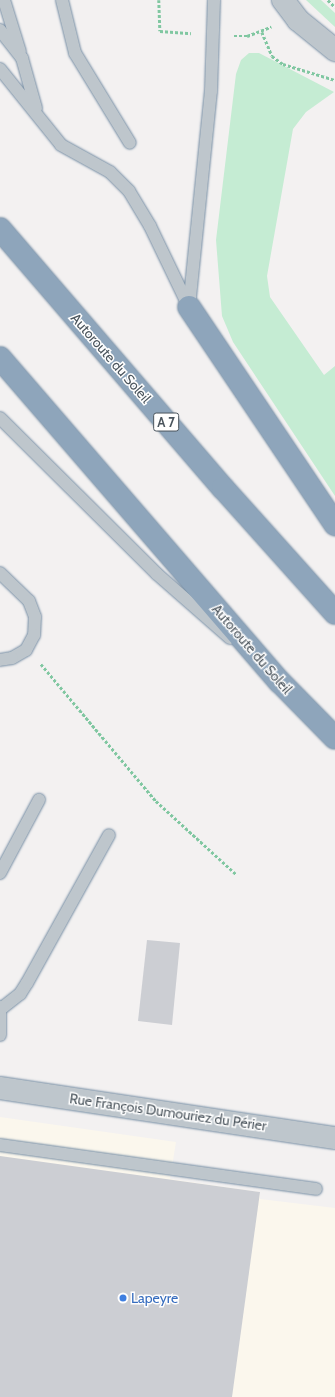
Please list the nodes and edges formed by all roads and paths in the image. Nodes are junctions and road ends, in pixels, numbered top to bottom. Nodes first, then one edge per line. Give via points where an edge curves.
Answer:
1 (4, 0) edge
2 (62, 0) edge
3 (159, 0) edge
4 (214, 0) edge
5 (283, 0) edge
6 (328, 0) edge
7 (335, 7) edge
8 (275, 25) dead end
9 (0, 30) edge
10 (262, 32) junction
11 (215, 35) junction
12 (335, 50) edge
13 (22, 58) junction
14 (0, 69) edge
15 (335, 80) edge
16 (38, 114) junction
17 (130, 143) dead end
18 (0, 229) edge
19 (189, 307) junction
20 (0, 358) edge
21 (0, 418) edge
22 (335, 524) edge
23 (0, 573) edge
24 (335, 613) edge
25 (26, 650) junction
26 (0, 660) edge
27 (280, 682) junction
28 (335, 738) edge
29 (39, 800) dead end
30 (109, 835) dead end
31 (0, 872) edge
32 (236, 874) dead end
33 (1, 1007) edge
34 (0, 1035) edge
35 (0, 1088) edge
36 (335, 1138) edge
37 (0, 1145) edge
38 (316, 1189) dead end

1 - 13 lane
2 - 17 lane via 75,53
3 - 11 path via 160,31
4 - 11 lane
5 - 12 street via 298,20
6 - 7 path
8 - 10 path
9 - 13 lane
10 - 11 path via 247,36
10 - 15 path via 272,56 283,64
11 - 19 lane
13 - 16 lane
14 - 16 lane
16 - 19 lane via 61,145 110,172 129,191 150,226
18 - 24 highway, Autoroute du Soleil / A 7 via 223,488
19 - 22 highway
20 - 27 highway, Autoroute du Soleil
21 - 27 lane via 157,574
23 - 25 lane via 29,601 33,612 34,635
25 - 26 lane via 12,658
25 - 32 path via 61,684 156,800
27 - 28 highway, Autoroute du Soleil
29 - 31 lane
30 - 33 lane via 27,983 20,994
33 - 34 lane
35 - 36 street, Rue François Dumouriez du Périer
37 - 38 lane

